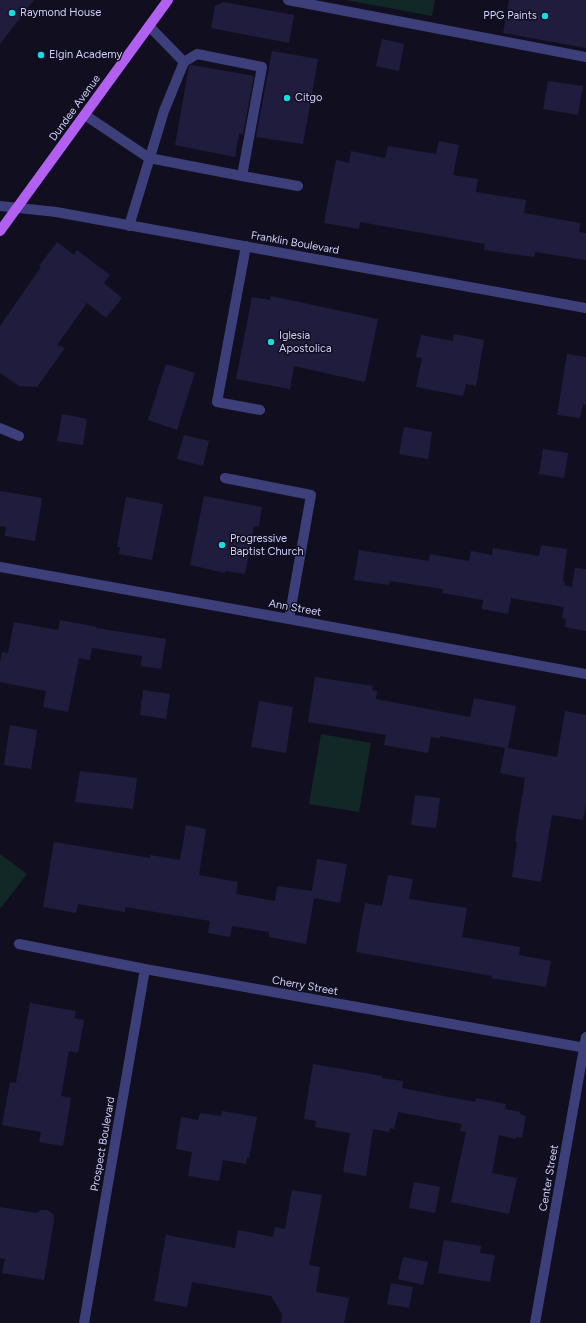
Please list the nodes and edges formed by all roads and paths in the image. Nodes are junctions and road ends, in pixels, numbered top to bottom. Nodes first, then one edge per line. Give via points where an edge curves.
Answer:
1 (168, 0) edge
2 (288, 0) edge
3 (149, 26) junction
4 (586, 57) edge
5 (184, 62) junction
6 (85, 115) junction
7 (149, 158) junction
8 (242, 176) junction
9 (298, 186) dead end
10 (0, 206) edge
11 (18, 207) junction
12 (128, 226) junction
13 (0, 231) edge
14 (246, 246) junction
15 (586, 308) edge
16 (260, 410) dead end
17 (0, 428) edge
18 (19, 436) dead end
19 (226, 478) dead end
20 (0, 567) edge
21 (289, 618) junction
22 (586, 674) edge
23 (19, 944) dead end
24 (145, 969) junction
25 (586, 1037) edge
26 (585, 1048) edge
27 (84, 1323) edge
28 (535, 1323) edge

1 - 3 main road, Dundee Avenue
2 - 4 street
3 - 5 street
3 - 6 main road, Dundee Avenue
5 - 7 street via 164,111
5 - 8 street via 198,54 262,67
6 - 7 street
6 - 11 main road, Dundee Avenue
7 - 8 street
7 - 12 street
8 - 9 street
10 - 11 street, Franklin Boulevard
11 - 12 street, Franklin Boulevard
11 - 13 main road, Dundee Avenue
12 - 14 street, Franklin Boulevard
14 - 15 street, Franklin Boulevard
14 - 16 street via 217,402
17 - 18 street
19 - 21 street via 312,495
20 - 21 street, Ann Street
21 - 22 street, Ann Street
23 - 24 street, Cherry Street
24 - 26 street, Cherry Street
24 - 27 street, Prospect Boulevard
25 - 26 street, Center Street
26 - 28 street, Center Street

